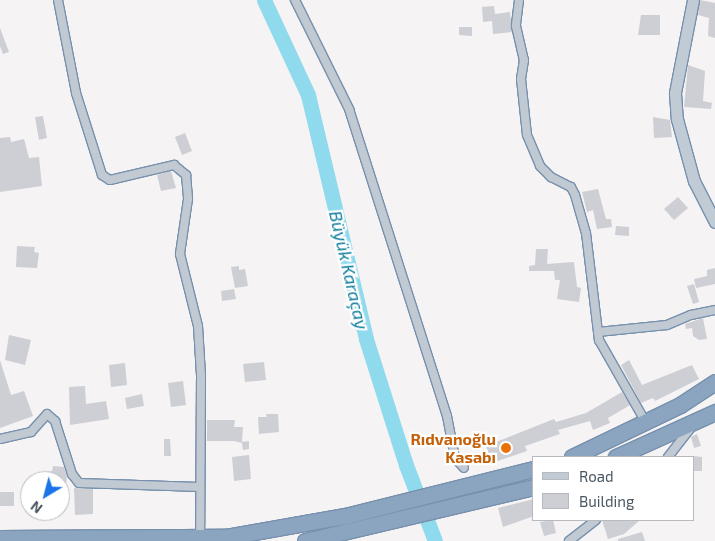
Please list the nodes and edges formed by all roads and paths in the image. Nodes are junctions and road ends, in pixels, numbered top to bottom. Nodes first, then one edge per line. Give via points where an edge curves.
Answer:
1 (58, 0) edge
2 (295, 0) edge
3 (519, 0) edge
4 (693, 0) edge
5 (715, 222) edge
6 (715, 310) edge
7 (598, 332) junction
8 (715, 382) edge
9 (714, 414) edge
10 (645, 421) junction
11 (694, 423) junction
12 (0, 439) edge
13 (574, 456) edge
14 (618, 456) edge
15 (669, 456) edge
16 (464, 468) dead end
17 (532, 470) edge
18 (200, 488) junction
19 (532, 488) edge
20 (595, 521) edge
21 (0, 538) edge
22 (340, 538) edge
23 (200, 539) junction
24 (305, 541) edge
25 (569, 541) edge

1 - 18 street via 76,93 102,175 110,180 174,165 186,175 188,199 180,254 198,326
2 - 16 street via 349,109 447,416 454,458
3 - 7 street via 516,26 524,60 521,79 527,135 540,166 551,177 571,187 579,205
4 - 5 street via 675,93 677,119 694,181
6 - 7 street via 691,315 667,326
7 - 10 street via 602,348
8 - 10 highway via 680,405
9 - 11 highway
10 - 13 highway
11 - 14 highway
11 - 15 street
12 - 18 street via 30,432 47,414 55,421 72,474 79,483
17 - 23 highway via 348,515
18 - 23 street
19 - 22 highway via 360,530
20 - 25 street
21 - 23 highway
22 - 24 highway

